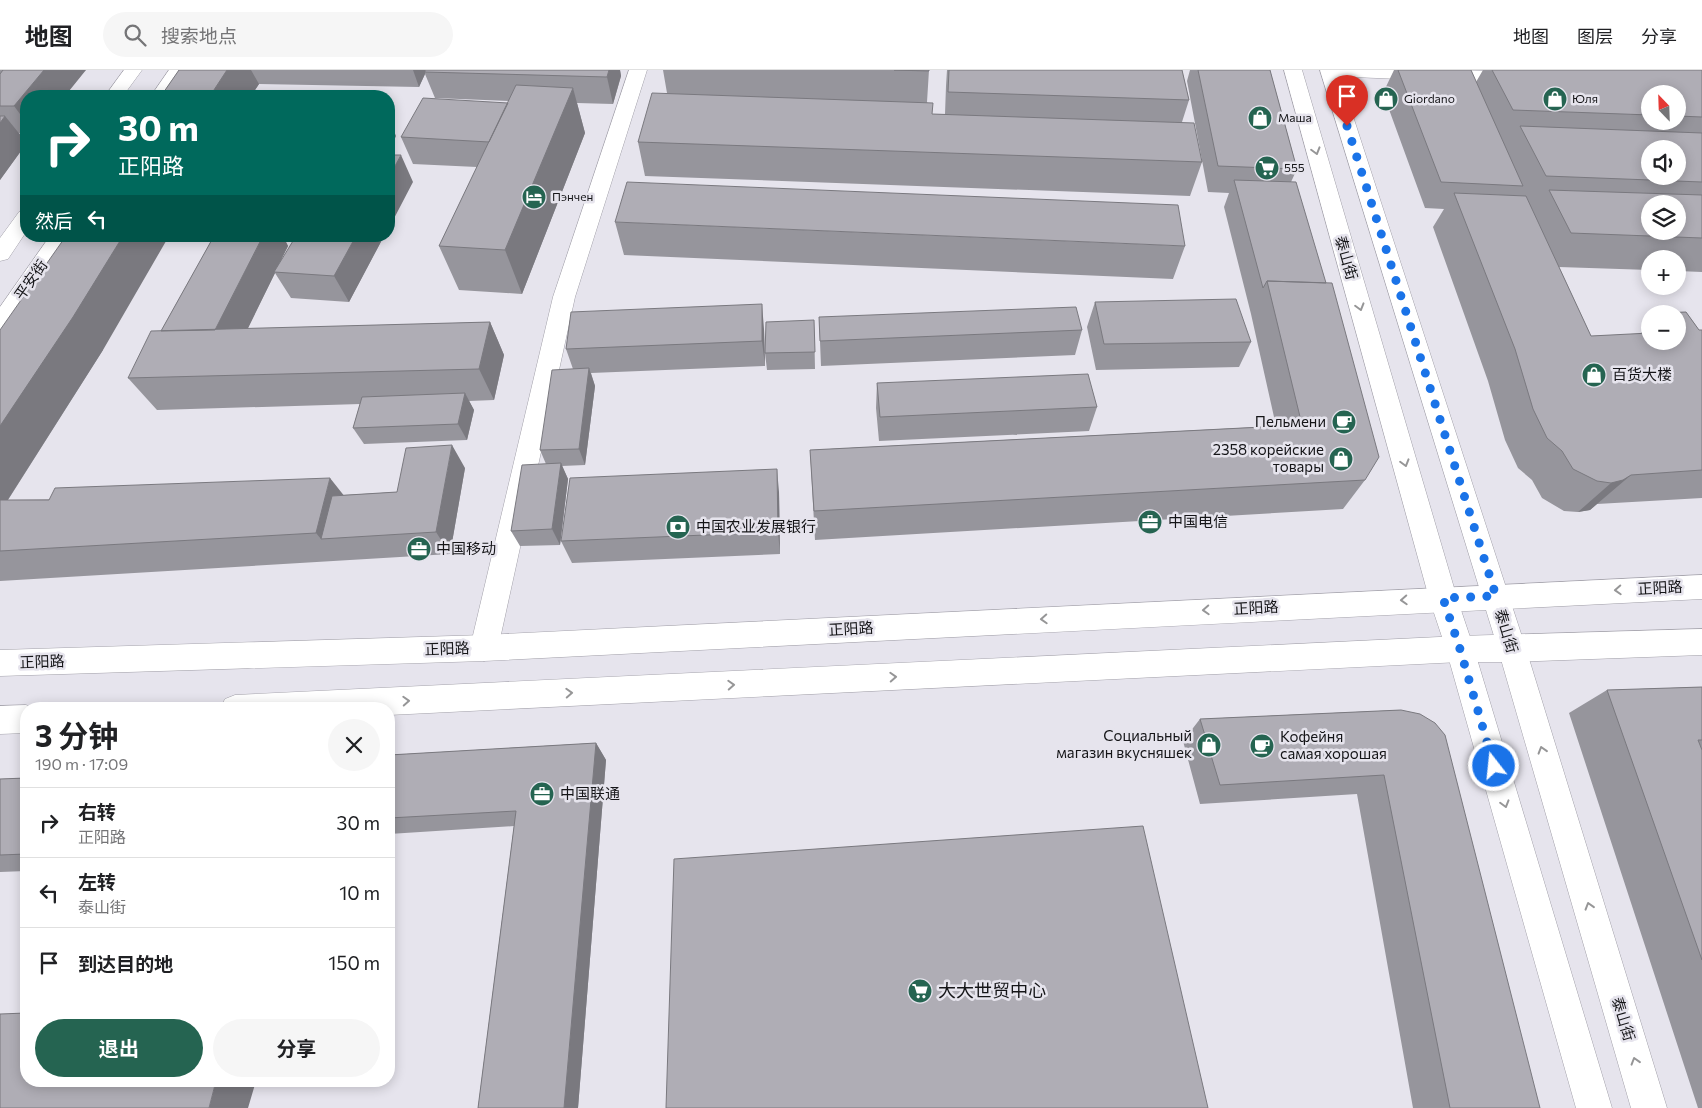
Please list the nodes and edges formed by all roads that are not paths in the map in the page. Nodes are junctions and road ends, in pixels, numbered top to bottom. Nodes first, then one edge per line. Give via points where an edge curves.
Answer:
1 (133, 70) edge
2 (178, 70) edge
3 (638, 70) edge
4 (1293, 70) edge
5 (1330, 70) edge
6 (1536, 79) edge
7 (118, 90) edge
8 (164, 90) edge
9 (20, 226) edge
10 (58, 242) edge
11 (0, 254) edge
12 (0, 324) edge
13 (1702, 586) edge
14 (1496, 596) junction
15 (1443, 598) junction
16 (1702, 642) edge
17 (484, 648) junction
18 (1460, 649) junction
19 (1512, 649) junction
20 (0, 663) edge
21 (378, 702) edge
22 (20, 719) edge
23 (0, 720) edge
24 (1594, 1108) edge
25 (1649, 1108) edge

1 - 7 main road
2 - 8 main road
3 - 17 main road via 564,296
4 -> 15 main road, 泰山街
5 - 6 main road
5 - 14 main road, 泰山街
9 - 11 main road
10 - 12 main road, 平安街
13 -> 14 main road, 正阳路
14 - 15 main road, 正阳路
14 - 19 main road, 泰山街
15 -> 17 main road, 正阳路
15 - 18 main road, 泰山街
16 - 19 main road
17 - 20 main road, 正阳路
18 - 19 main road
21 -> 18 main road
18 -> 24 main road, 泰山街
25 -> 19 main road, 泰山街
22 - 23 main road

